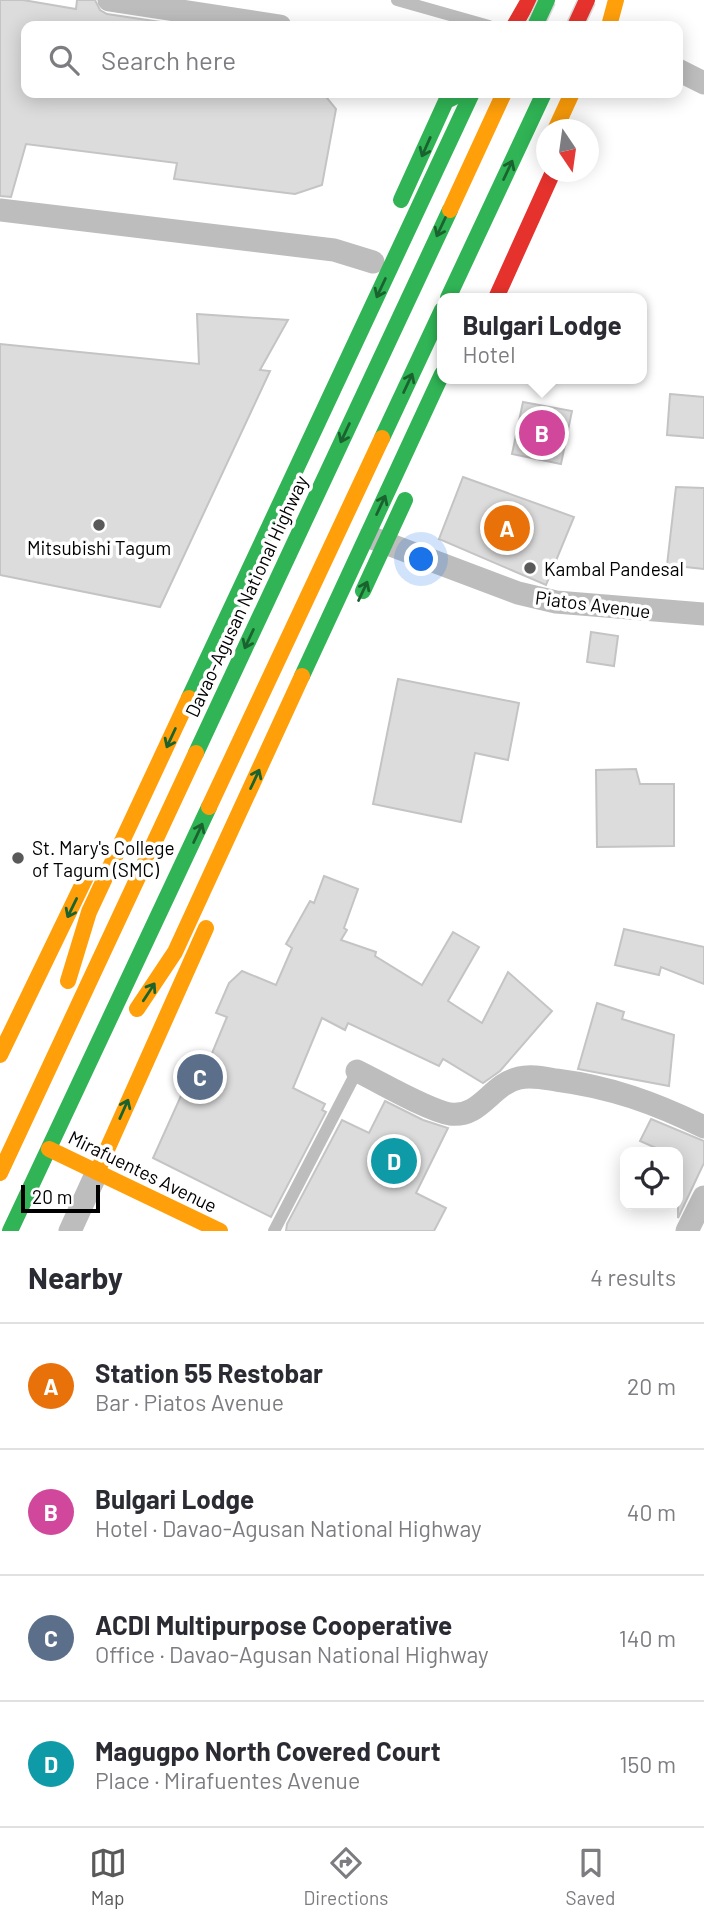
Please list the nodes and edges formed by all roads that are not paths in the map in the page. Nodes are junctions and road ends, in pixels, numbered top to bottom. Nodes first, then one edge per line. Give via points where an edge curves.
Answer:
1 (109, 0) edge
2 (397, 0) edge
3 (529, 0) edge
4 (587, 0) edge
5 (616, 0) edge
6 (629, 0) edge
7 (560, 11) edge
8 (246, 21) edge
9 (471, 21) edge
10 (518, 21) edge
11 (527, 21) edge
12 (543, 21) edge
13 (578, 21) edge
14 (583, 21) edge
15 (611, 21) edge
16 (614, 21) edge
17 (683, 72) edge
18 (704, 83) edge
19 (452, 98) edge
20 (470, 98) edge
21 (501, 98) edge
22 (542, 98) edge
23 (570, 98) edge
24 (587, 98) edge
25 (560, 119) edge
26 (577, 119) edge
27 (537, 182) edge
28 (541, 182) edge
29 (0, 210) edge
30 (518, 211) dead end
31 (396, 212) dead end
32 (373, 262) dead end
33 (450, 293) edge
34 (498, 293) edge
35 (437, 321) edge
36 (438, 384) edge
37 (414, 480) dead end
38 (267, 489) dead end
39 (283, 497) junction
40 (376, 540) junction
41 (356, 607) dead end
42 (704, 614) edge
43 (91, 867) dead end
44 (215, 909) dead end
45 (131, 1019) dead end
46 (116, 1041) dead end
47 (0, 1055) edge
48 (357, 1071) joint
49 (27, 1116) junction
50 (704, 1127) edge
51 (57, 1131) junction
52 (49, 1149) junction
53 (97, 1172) junction
54 (0, 1173) edge
55 (704, 1197) edge
56 (10, 1231) edge
57 (70, 1231) edge
58 (220, 1231) edge
59 (274, 1231) edge
60 (687, 1231) edge

1 - 8 street
2 - 9 lane
3 - 10 main road
4 - 7 main road, bridge
5 - 15 main road
6 - 16 main road
7 - 11 main road
7 - 12 main road, bridge
7 - 13 main road
7 - 14 main road
17 - 18 street
19 -> 31 main road via 446,101
20 -> 39 main road, Davao-Agusan National Highway
21 -> 49 main road, Davao-Agusan National Highway
33 -> 22 main road
23 - 25 main road
24 - 26 main road
27 - 30 main road
28 - 34 main road
29 - 32 street via 334,250
51 -> 35 main road
40 -> 36 main road
37 - 40 main road
38 - 39 main road
39 -> 49 main road, Davao-Agusan National Highway via 89,912
41 -> 40 main road
40 - 42 street, Piatos Avenue via 518,593 556,602
45 -> 40 main road via 175,952
43 -> 47 main road
53 -> 44 main road
46 - 51 main road
48 - 50 street via 451,1114 476,1109 506,1083 539,1077 657,1104
48 - 59 lane
49 - 54 main road, Davao-Agusan National Highway via 14,1132
51 - 52 main road
52 - 53 main road, Mirafuentes Avenue
52 - 56 main road
53 - 57 street
53 - 58 main road, Mirafuentes Avenue
55 - 60 street

